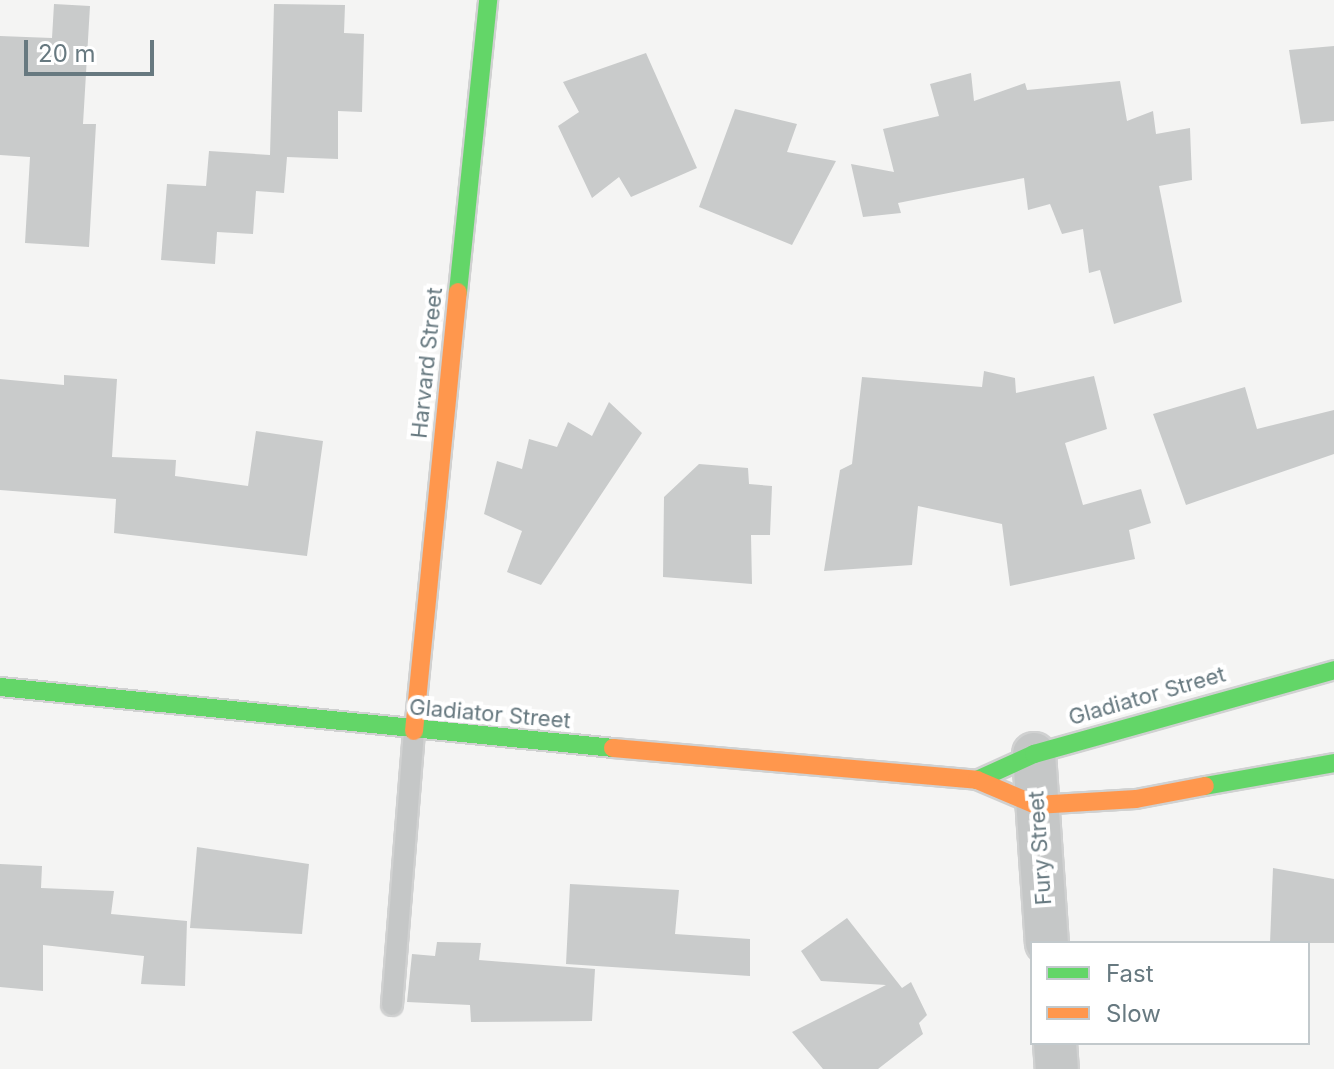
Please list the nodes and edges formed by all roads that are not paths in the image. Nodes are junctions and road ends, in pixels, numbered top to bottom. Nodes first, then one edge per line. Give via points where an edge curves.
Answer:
1 (488, 0) edge
2 (1334, 670) edge
3 (0, 687) edge
4 (414, 731) junction
5 (1034, 754) junction
6 (1334, 763) edge
7 (977, 780) junction
8 (1036, 805) junction
9 (1047, 941) edge
10 (392, 1005) dead end
11 (1055, 1045) edge
12 (1057, 1069) edge

1 - 4 street, Harvard Street
2 - 5 street, Gladiator Street
3 - 4 street, Gladiator Street
4 - 7 street, Gladiator Street
4 - 10 lane
5 - 7 street, Gladiator Street
5 - 8 street, Fury Street
6 - 8 street, Gladiator Street via 1136,799
7 - 8 street, Gladiator Street
8 - 9 street, Fury Street
11 - 12 street

